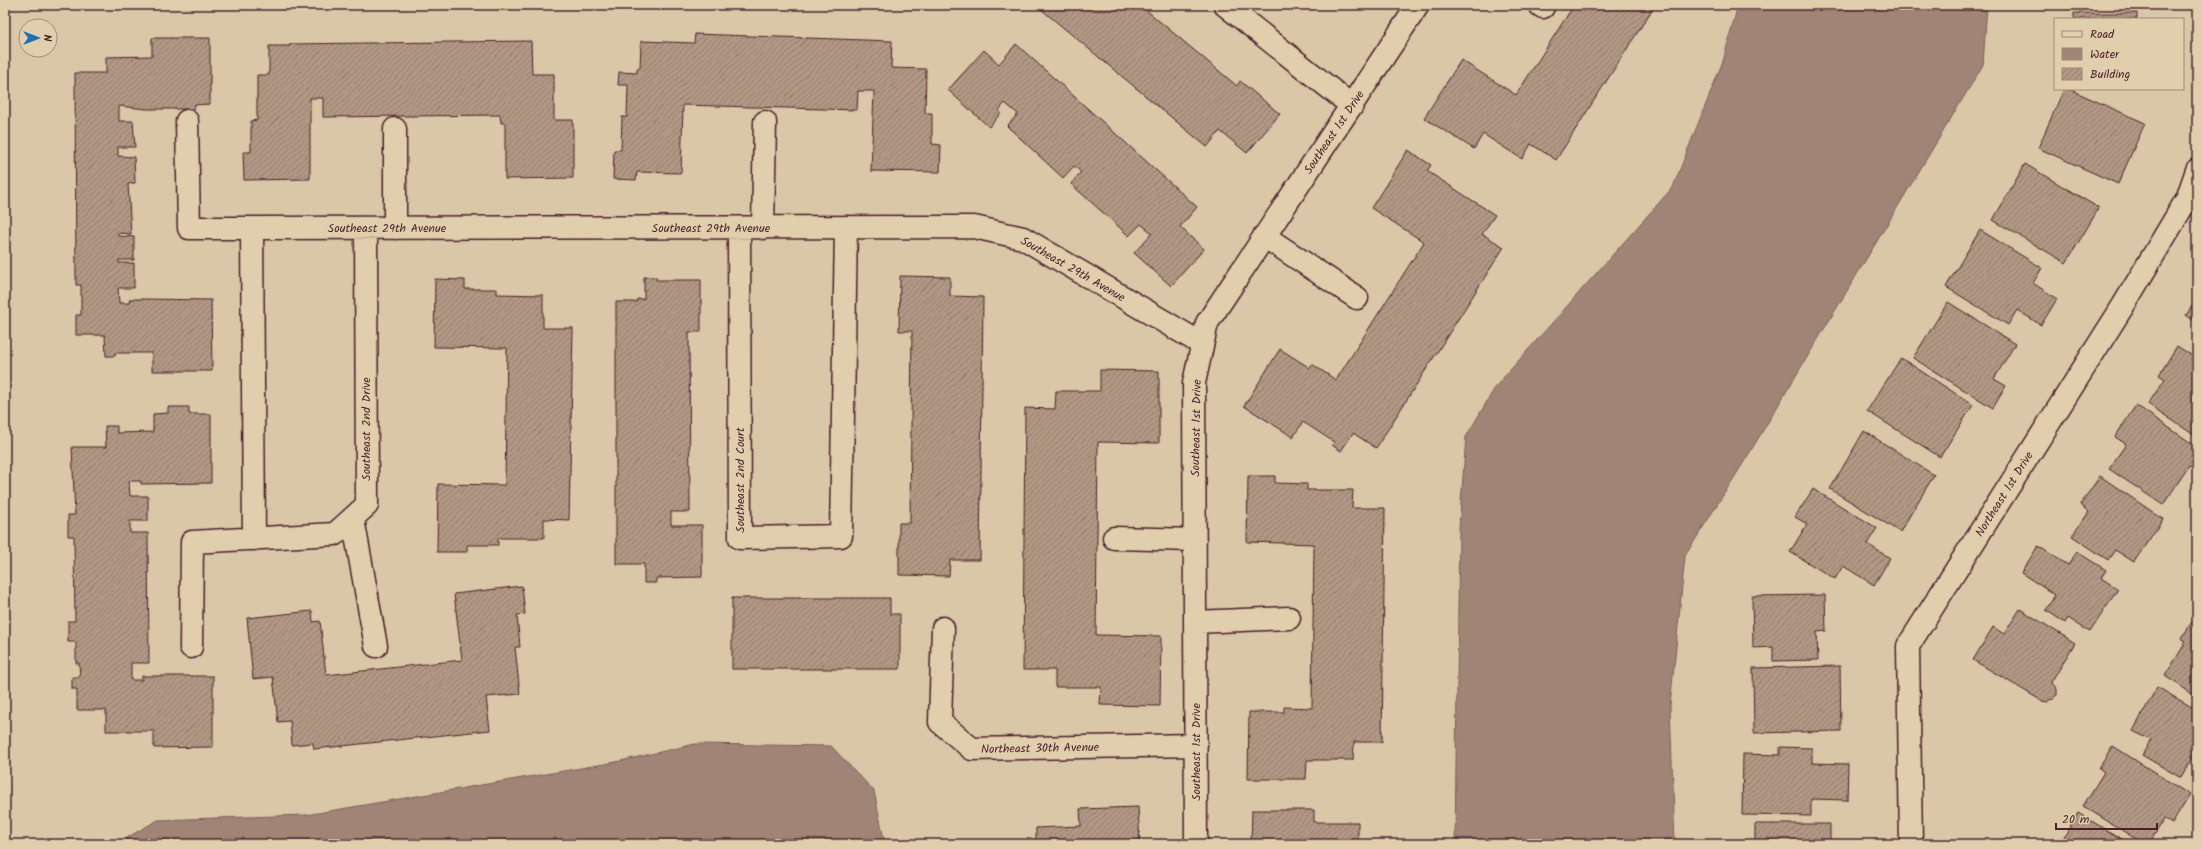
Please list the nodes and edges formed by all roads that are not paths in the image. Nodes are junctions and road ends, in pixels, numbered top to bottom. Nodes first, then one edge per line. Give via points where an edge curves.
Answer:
1 (1225, 5) edge
2 (1415, 6) edge
3 (1352, 106) junction
4 (187, 121) dead end
5 (765, 122) dead end
6 (395, 129) dead end
7 (2197, 170) edge
8 (846, 227) junction
9 (252, 228) junction
10 (366, 228) junction
11 (395, 228) junction
12 (739, 228) junction
13 (763, 228) junction
14 (1264, 236) junction
15 (1357, 298) dead end
16 (1202, 344) junction
17 (353, 519) junction
18 (1114, 538) dead end
19 (254, 539) junction
20 (1195, 540) junction
21 (1289, 618) dead end
22 (1195, 622) junction
23 (943, 628) dead end
24 (376, 646) dead end
25 (191, 647) dead end
26 (1196, 745) junction
27 (1196, 844) edge
28 (1911, 844) edge

1 - 3 street
2 - 3 street, Southeast 1st Drive
3 - 14 street, Southeast 1st Drive
4 - 9 street, Southeast 29th Avenue via 188,228
5 - 13 street
6 - 11 street
7 - 28 street, Northeast 1st Drive via 2187,199 2123,306 1908,646
8 - 12 street, Southeast 2nd Court via 841,536 740,538
8 - 13 street, Southeast 29th Avenue
8 - 16 street, Southeast 29th Avenue via 974,227 1023,238
9 - 10 street, Southeast 29th Avenue
9 - 19 street
10 - 11 street, Southeast 29th Avenue
10 - 17 street, Southeast 2nd Drive via 367,506
11 - 12 street, Southeast 29th Avenue
12 - 13 street, Southeast 29th Avenue
14 - 15 street
14 - 16 street, Southeast 1st Drive via 1207,322
16 - 20 street, Southeast 1st Drive via 1194,383
17 - 19 street, Southeast 2nd Drive via 335,534
17 - 24 street
18 - 20 street
19 - 25 street, Southeast 2nd Drive via 192,542
20 - 22 street, Southeast 1st Drive
21 - 22 street
22 - 26 street, Southeast 1st Drive
23 - 26 street, Northeast 30th Avenue via 940,722 972,749
26 - 27 street, Southeast 1st Drive

